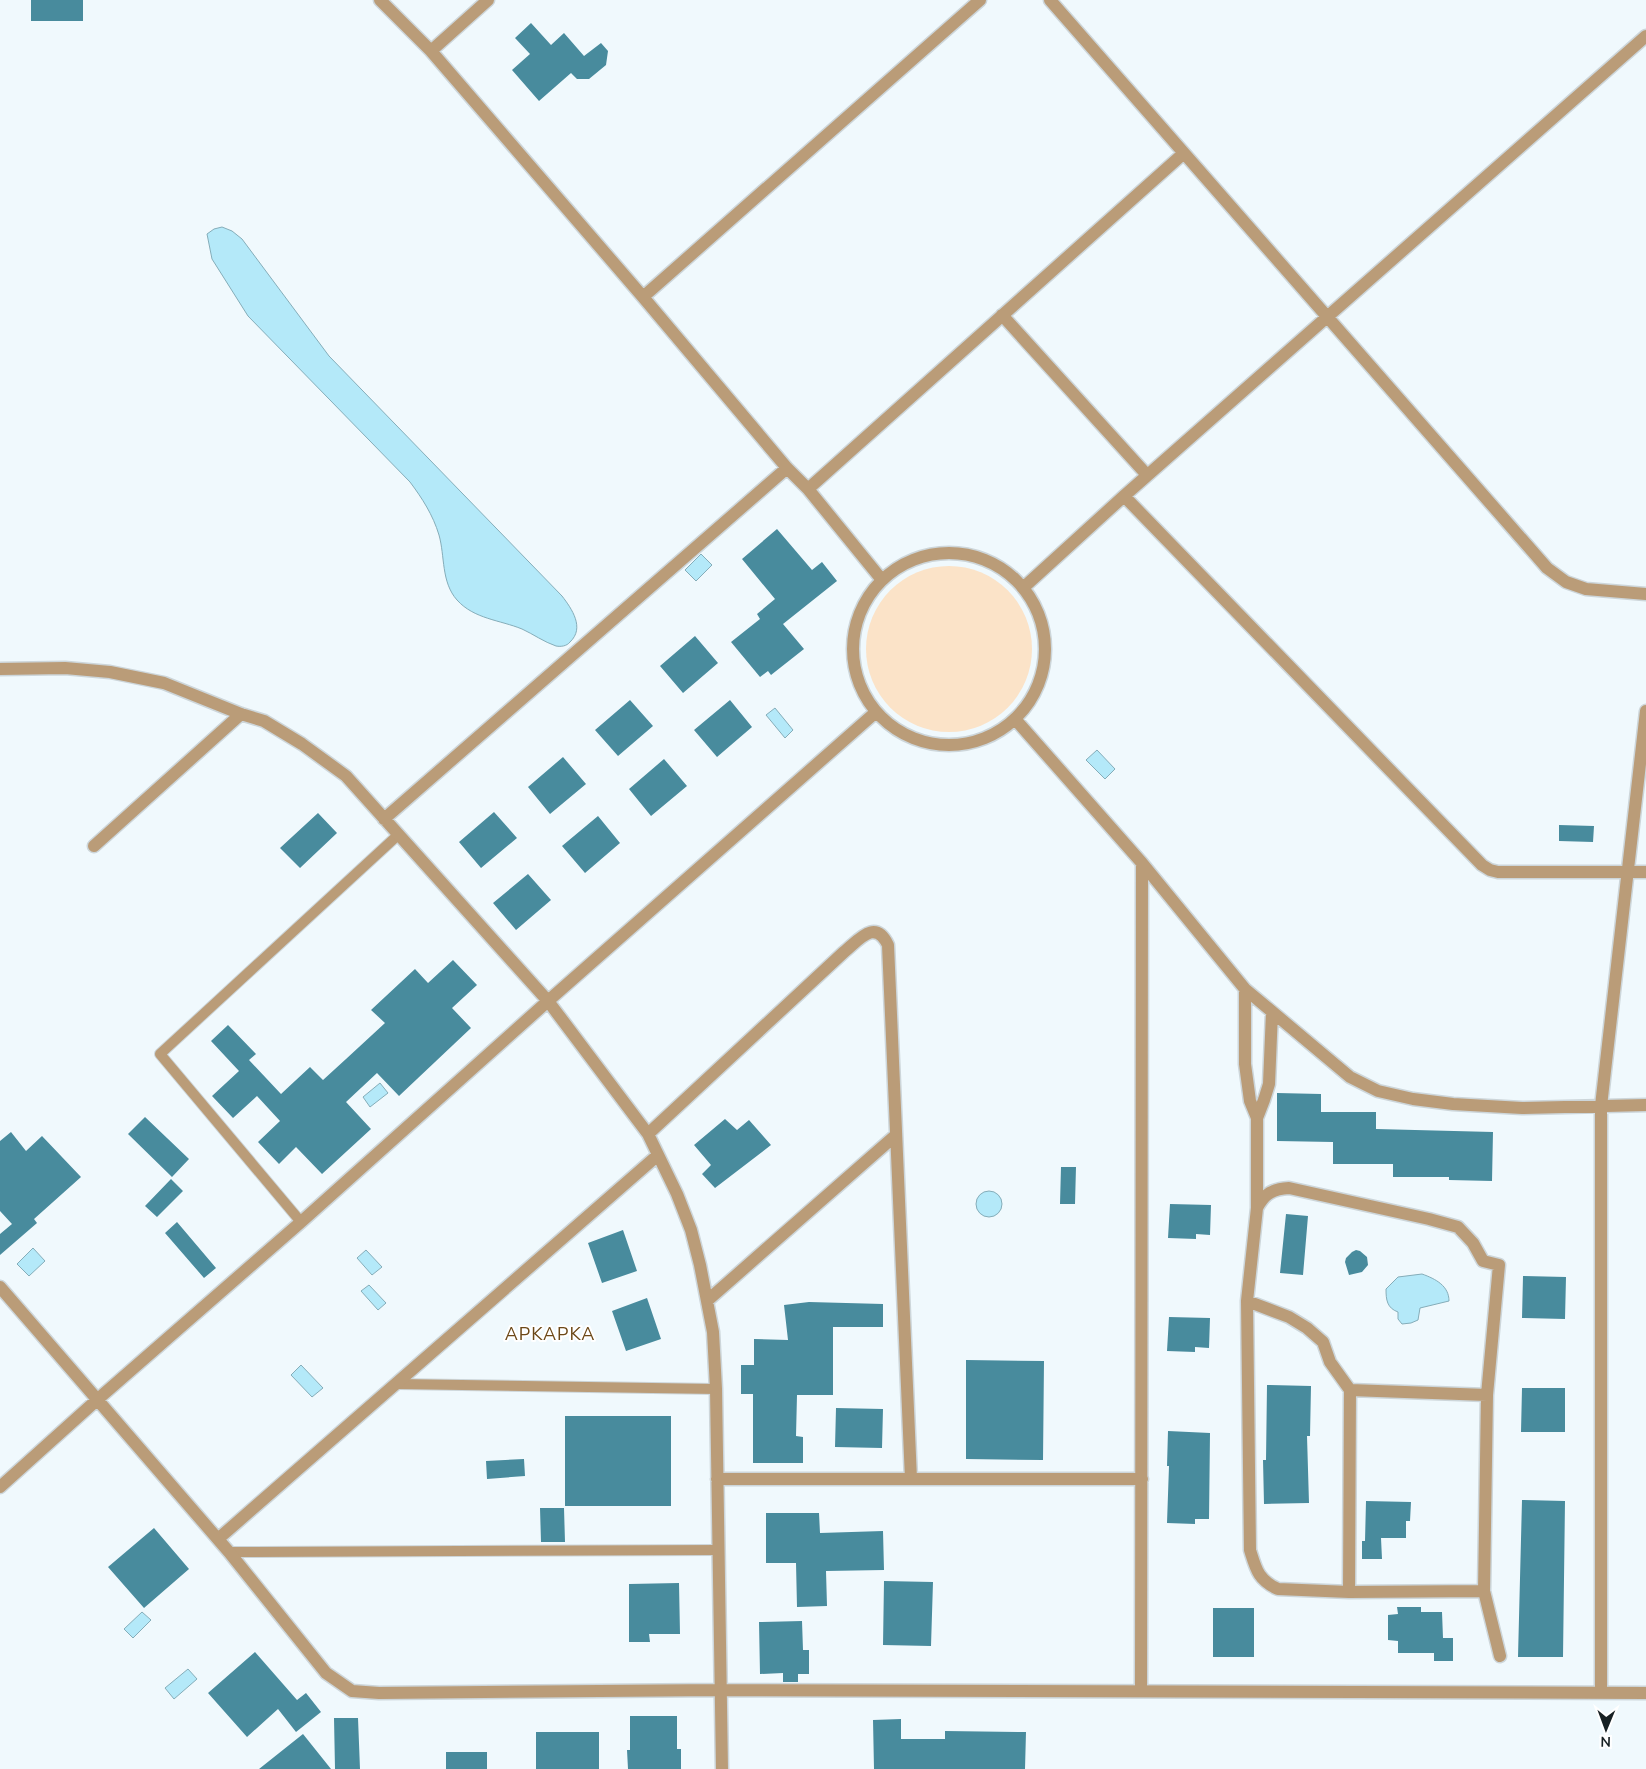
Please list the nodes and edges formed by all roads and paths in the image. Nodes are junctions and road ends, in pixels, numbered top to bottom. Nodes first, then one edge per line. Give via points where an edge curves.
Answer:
1 (380, 0) edge
2 (488, 0) edge
3 (980, 0) edge
4 (1050, 0) edge
5 (1646, 36) edge
6 (431, 51) junction
7 (1184, 153) junction
8 (642, 297) junction
9 (1002, 315) junction
10 (1328, 317) junction
11 (787, 468) junction
12 (1148, 475) junction
13 (808, 489) junction
14 (1124, 496) junction
15 (882, 580) junction
16 (1023, 588) junction
17 (1646, 594) edge
18 (0, 669) edge
19 (1646, 711) edge
20 (876, 712) junction
21 (242, 714) junction
22 (1015, 719) junction
23 (384, 819) junction
24 (398, 835) junction
25 (94, 846) dead end
26 (1142, 863) junction
27 (1628, 872) junction
28 (1646, 872) edge
29 (1245, 989) junction
30 (548, 1001) junction
31 (1272, 1012) junction
32 (1646, 1105) edge
33 (1601, 1106) junction
34 (1257, 1118) junction
35 (648, 1134) junction
36 (896, 1135) junction
37 (658, 1155) junction
38 (1257, 1208) junction
39 (301, 1222) junction
40 (0, 1287) edge
41 (708, 1300) junction
42 (1247, 1301) junction
43 (397, 1384) junction
44 (716, 1389) junction
45 (1350, 1390) junction
46 (1487, 1395) junction
47 (98, 1399) junction
48 (717, 1479) junction
49 (911, 1479) junction
50 (1142, 1479) junction
51 (0, 1487) edge
52 (218, 1539) junction
53 (719, 1550) junction
54 (229, 1552) junction
55 (1484, 1591) junction
56 (1350, 1592) junction
57 (1500, 1656) dead end
58 (721, 1690) junction
59 (1141, 1690) junction
60 (1601, 1692) junction
61 (1646, 1693) edge
62 (722, 1769) edge

1 - 6 street
2 - 6 street
3 - 8 street
4 - 7 street
5 - 10 street
6 - 8 street
7 - 9 street
7 - 10 street
8 - 11 street
9 - 12 street
9 - 13 street
10 - 12 street
10 - 17 street via 1548,568 1566,582 1586,589
11 - 13 street
11 - 23 street
12 - 14 street
13 - 15 street
14 - 16 street
14 - 27 street via 1482,865 1498,872
15 - 16 street via 895,570 926,556 960,554 992,564
15 - 20 street via 862,607 856,622 852,655 860,688
16 - 22 street via 1037,611 1045,644 1041,677 1035,692
18 - 21 street via 65,668 110,672 164,683
19 - 27 street
20 - 22 street via 906,735 938,745 971,743 1002,729
20 - 30 street
21 - 23 street via 264,721 346,776
21 - 25 street
22 - 26 street
23 - 24 street
24 - 30 street
24 - 39 lane via 160,1054
26 - 29 street
26 - 50 street
27 - 28 street
27 - 33 street
29 - 31 street
29 - 34 street via 1246,1081
30 - 35 street
30 - 39 street
31 - 33 street via 1350,1077 1378,1091 1412,1099 1493,1107
31 - 34 street via 1268,1084
32 - 33 street
33 - 60 street
34 - 38 street
35 - 36 street via 844,952 873,931 880,933 888,945
35 - 37 street
36 - 41 street
36 - 49 street
37 - 41 street via 691,1230
37 - 43 street
38 - 42 street
38 - 46 street via 1268,1193 1289,1188 1458,1227 1473,1243 1483,1261 1499,1265
39 - 47 street
40 - 47 street
41 - 44 street
42 - 45 street via 1289,1317 1312,1332 1323,1342 1330,1362
42 - 56 street via 1250,1550 1256,1572 1270,1586 1278,1589
43 - 44 lane
43 - 52 street
44 - 48 street
45 - 46 street
45 - 56 street
46 - 55 street
47 - 51 street
47 - 52 street
48 - 49 street
48 - 53 street
49 - 50 street
50 - 59 street
52 - 54 street
53 - 54 lane
53 - 58 street
54 - 58 street via 326,1674 352,1691
55 - 56 street
55 - 57 street
58 - 59 street
58 - 62 street
59 - 60 street
60 - 61 street

